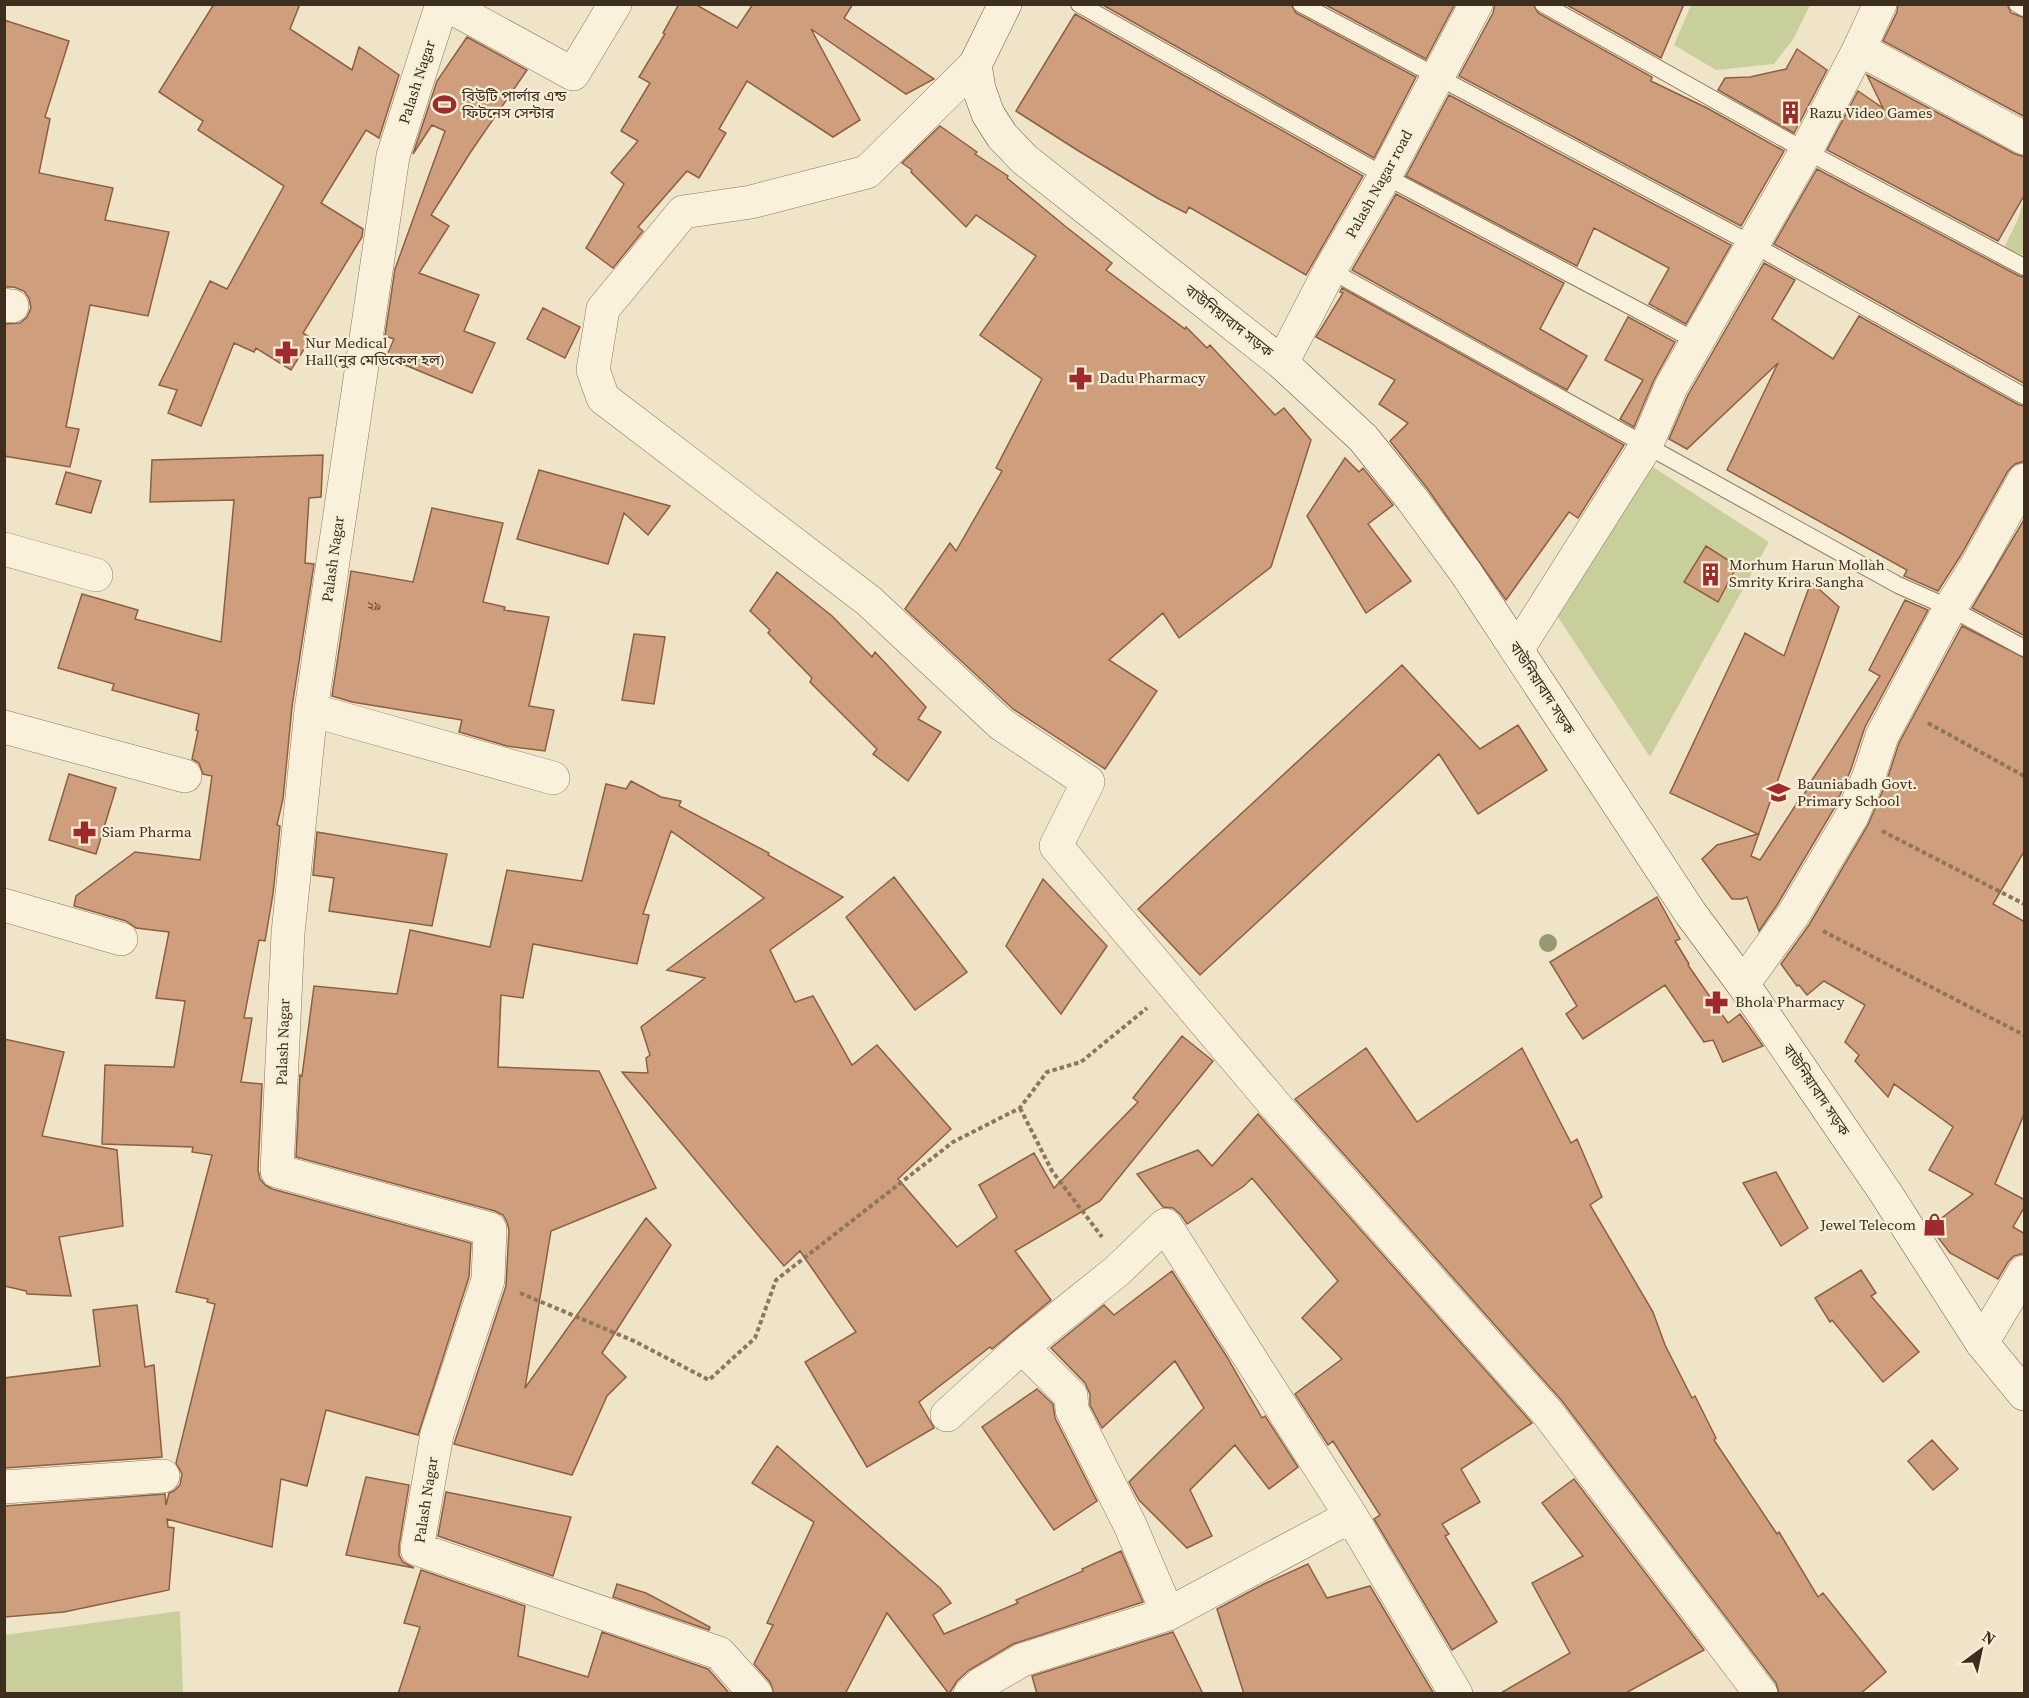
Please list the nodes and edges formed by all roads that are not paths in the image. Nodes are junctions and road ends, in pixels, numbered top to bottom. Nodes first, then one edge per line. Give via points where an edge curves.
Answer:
1 (443, 4) edge
2 (615, 4) edge
3 (1005, 4) edge
4 (1079, 4) edge
5 (1301, 4) edge
6 (1476, 4) edge
7 (1543, 4) edge
8 (1880, 4) edge
9 (2017, 4) edge
10 (2025, 8) edge
11 (1859, 49) junction
12 (975, 65) junction
13 (1437, 78) junction
14 (2025, 138) edge
15 (1806, 151) junction
16 (1385, 176) junction
17 (1752, 244) junction
18 (2025, 267) edge
19 (1330, 270) junction
20 (1698, 342) junction
21 (1282, 363) junction
22 (2025, 396) edge
23 (1646, 446) junction
24 (2025, 480) edge
25 (4, 549) edge
26 (96, 575) dead end
27 (1950, 608) junction
28 (2025, 648) edge
29 (1517, 650) junction
30 (311, 710) junction
31 (4, 727) edge
32 (184, 776) dead end
33 (553, 778) dead end
34 (4, 906) edge
35 (121, 939) dead end
36 (1743, 984) junction
37 (2025, 1272) edge
38 (1982, 1343) junction
39 (1022, 1347) junction
40 (2025, 1394) edge
41 (947, 1415) dead end
42 (163, 1476) dead end
43 (4, 1487) edge
44 (1352, 1516) junction
45 (1168, 1614) junction
46 (1759, 1693) edge
47 (756, 1694) edge
48 (970, 1694) edge
49 (1456, 1694) edge

1 - 2 street, Palash Nagar via 573,74
1 - 30 street, Palash Nagar via 393,156
3 - 12 street
4 - 16 lane
5 - 13 lane
6 - 13 street, Palash Nagar road
7 - 15 lane
8 - 11 street
9 - 10 lane
11 - 14 street
11 - 15 street
12 - 21 street, বাউনিয়াবাদ সড়ক via 988,114 1024,159
12 - 46 street via 867,172 751,202 683,212 603,309 593,370 603,398 869,601 1001,724 1088,782 1056,846 1173,987 1547,1412
13 - 16 street, Palash Nagar road
13 - 17 lane
15 - 17 street
15 - 18 lane
16 - 19 street, Palash Nagar road
16 - 20 lane
17 - 20 street
17 - 22 lane
19 - 21 street, Palash Nagar road
19 - 23 lane
20 - 23 street via 1671,387
21 - 29 street, বাউনিয়াবাদ সড়ক via 1370,447 1460,564
23 - 27 lane via 1898,585
23 - 29 street
24 - 27 street
25 - 26 street
27 - 28 lane
27 - 36 street via 1882,736 1852,816 1793,915
29 - 36 street, বাউনিয়াবাদ সড়ক via 1691,914
30 - 33 street
30 - 47 street, Palash Nagar via 288,933 277,1171 490,1229 488,1280 437,1434 417,1549 719,1653
31 - 32 street
34 - 35 street
36 - 38 street, বাউনিয়াবাদ সড়ক
37 - 38 street
38 - 40 street, বাউনিয়াবাদ সড়ক
39 - 41 street
39 - 44 street via 1117,1270 1165,1225
39 - 45 street via 1071,1396 1072,1410 1130,1525
42 - 43 street
44 - 45 street
44 - 49 street
45 - 48 street via 1022,1660

